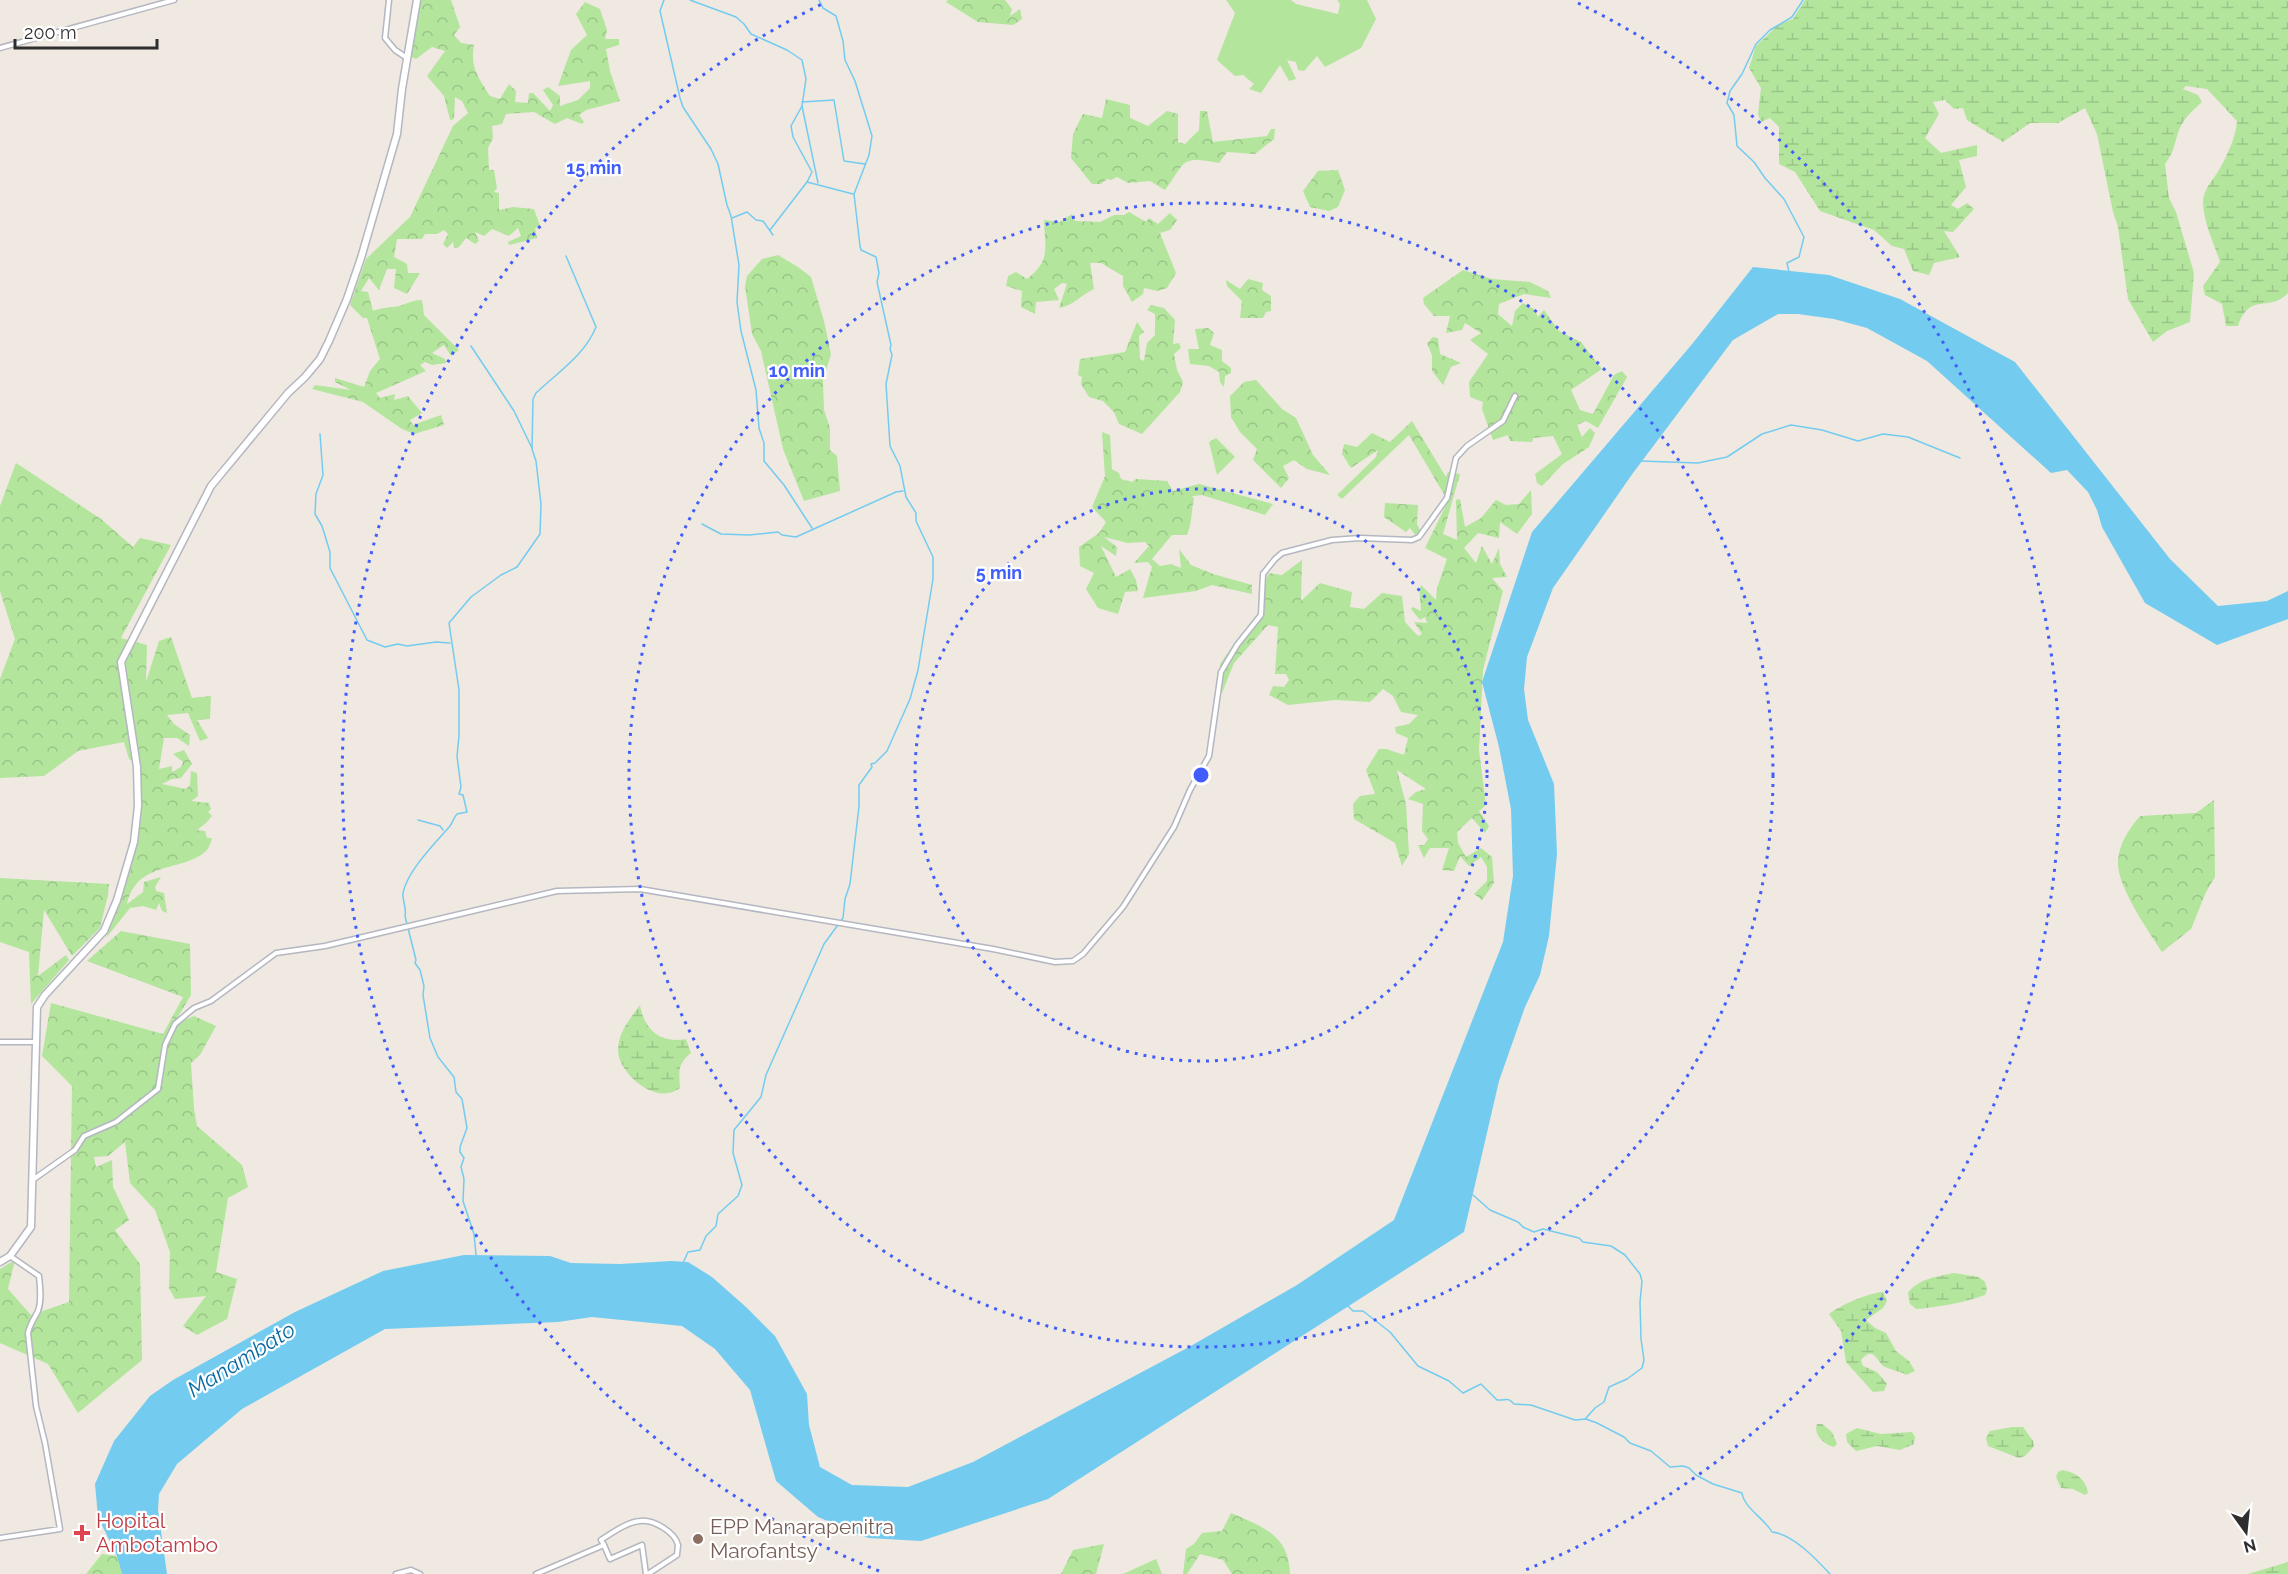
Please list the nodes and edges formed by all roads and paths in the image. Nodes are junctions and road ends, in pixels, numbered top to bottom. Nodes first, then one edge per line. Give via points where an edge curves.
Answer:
1 (174, 0) edge
2 (389, 0) edge
3 (417, 0) edge
4 (0, 48) edge
5 (407, 58) junction
6 (1515, 396) dead end
7 (0, 1042) edge
8 (34, 1042) junction
9 (34, 1179) junction
10 (10, 1256) junction
11 (0, 1262) edge
12 (0, 1538) edge
13 (603, 1545) junction
14 (396, 1574) edge
15 (420, 1574) edge
16 (536, 1574) edge
17 (647, 1574) edge

1 - 4 street
2 - 5 street via 385,38
3 - 5 main road
5 - 8 main road via 398,134 361,258 329,341 306,377 288,393 211,486 121,662 137,767 134,842 104,930 37,1007
6 - 9 street via 1503,421 1456,458 1447,498 1419,537 1321,543 1282,553 1263,574 1261,615 1221,672 1209,756 1174,827 1128,900 1073,961 1055,962 640,889 557,891 325,946 276,953 176,1024 165,1045 158,1089 116,1122 84,1136 75,1150
7 - 8 street
8 - 9 main road
9 - 10 main road via 31,1227
10 - 11 main road
10 - 12 street via 39,1276 39,1309 28,1333 36,1406 60,1529
13 - 16 street
13 - 17 street via 610,1559 642,1545
13 - 17 street via 601,1540 641,1520 673,1535 677,1555
14 - 15 street via 411,1570

